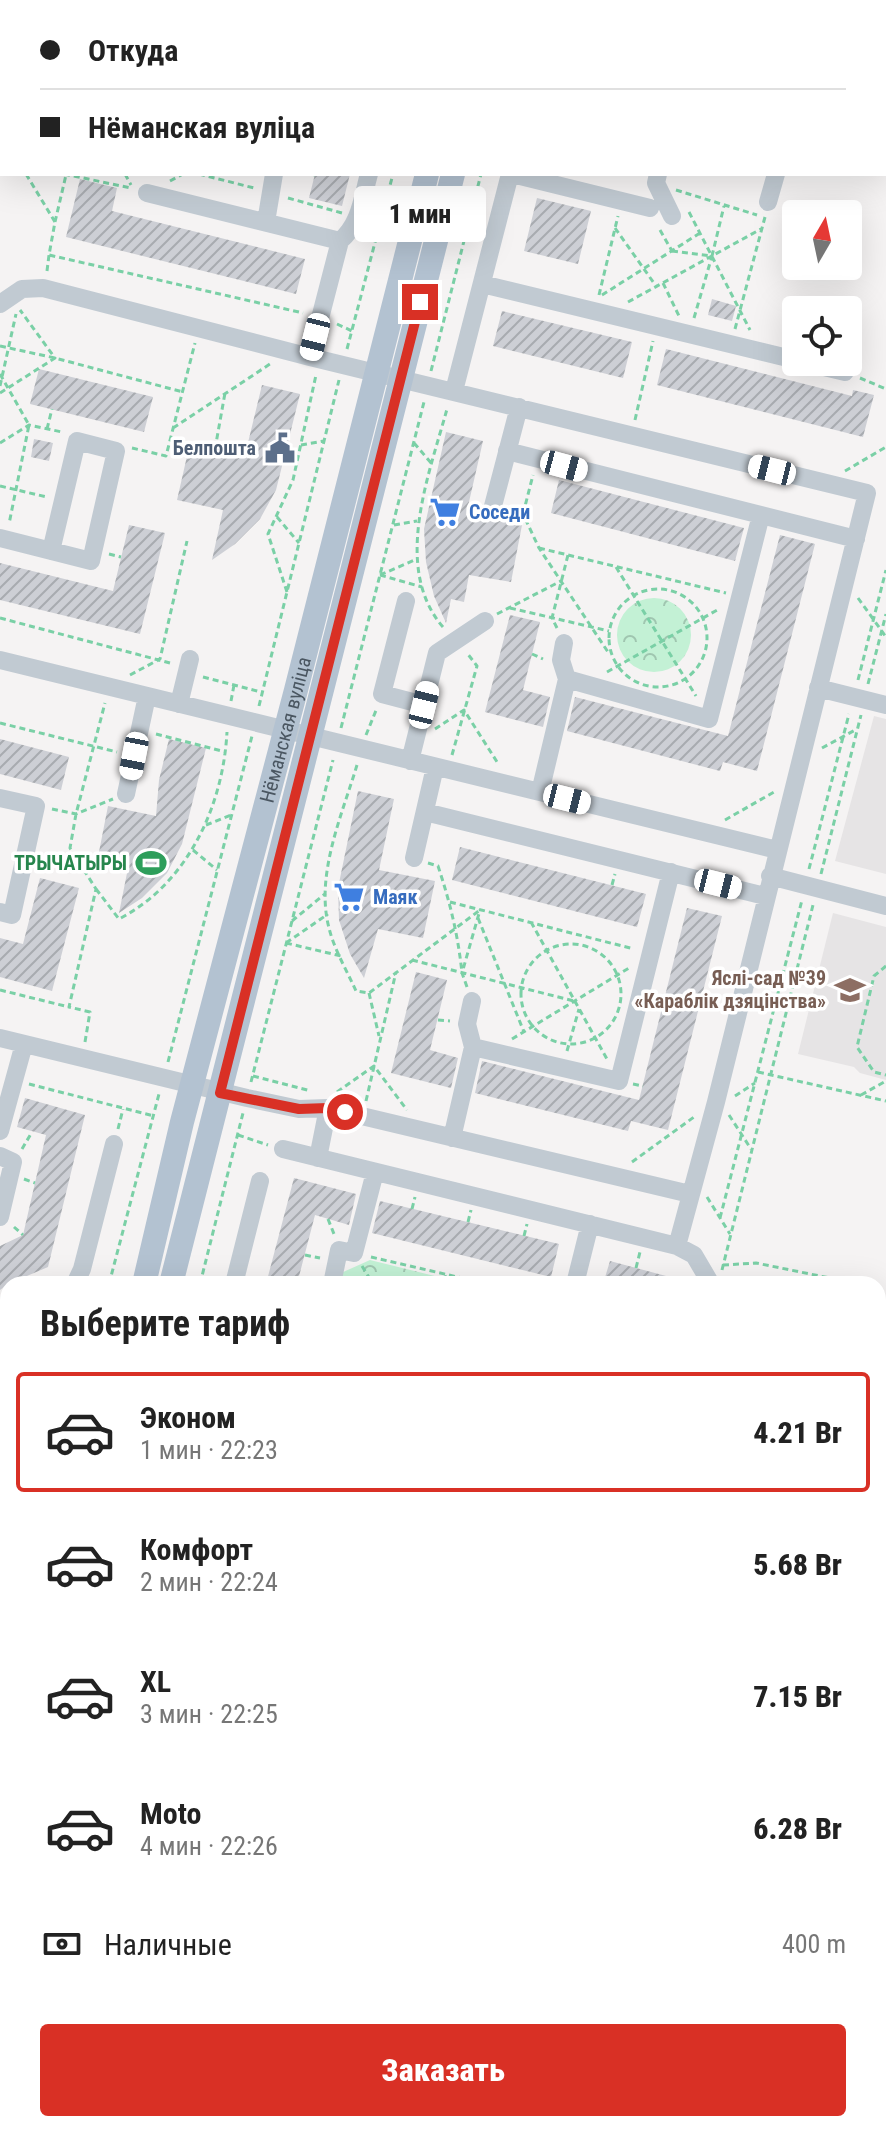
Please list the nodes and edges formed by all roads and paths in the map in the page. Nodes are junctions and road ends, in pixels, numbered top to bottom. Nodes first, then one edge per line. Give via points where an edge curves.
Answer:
1 (27, 176) edge
2 (66, 176) edge
3 (75, 176) edge
4 (126, 176) edge
5 (207, 176) edge
6 (274, 176) edge
7 (368, 176) edge
8 (393, 176) edge
9 (427, 176) edge
10 (452, 176) edge
11 (480, 176) edge
12 (510, 176) edge
13 (519, 176) edge
14 (775, 176) edge
15 (657, 178) edge
16 (678, 190) junction
17 (147, 193) dead end
18 (272, 193) junction
19 (622, 201) junction
20 (725, 205) junction
21 (650, 208) dead end
22 (766, 210) junction
23 (672, 216) dead end
24 (358, 217) junction
25 (55, 222) junction
26 (266, 222) junction
27 (381, 223) junction
28 (615, 228) junction
29 (761, 229) junction
30 (700, 233) junction
31 (340, 241) junction
32 (672, 251) junction
33 (712, 256) junction
34 (644, 267) junction
35 (662, 283) junction
36 (482, 284) junction
37 (656, 286) junction
38 (0, 304) edge
39 (740, 311) junction
40 (607, 314) junction
41 (319, 317) junction
42 (656, 326) junction
43 (199, 328) junction
44 (352, 331) junction
45 (689, 335) junction
46 (731, 345) junction
47 (0, 346) edge
48 (8, 348) junction
49 (760, 351) junction
50 (290, 352) junction
51 (782, 356) edge
52 (55, 358) junction
53 (314, 358) junction
54 (343, 364) junction
55 (1, 375) edge
56 (389, 375) junction
57 (855, 376) edge
58 (428, 385) junction
59 (0, 386) edge
60 (8, 387) junction
61 (886, 389) edge
62 (453, 391) junction
63 (183, 392) junction
64 (226, 392) junction
65 (0, 393) edge
66 (519, 407) junction
67 (52, 409) dead end
68 (29, 425) junction
69 (47, 429) dead end
70 (632, 435) junction
71 (324, 441) junction
72 (413, 442) junction
73 (0, 443) edge
74 (301, 445) junction
75 (886, 447) edge
76 (215, 449) dead end
77 (507, 451) junction
78 (538, 459) junction
79 (432, 464) junction
80 (828, 484) junction
81 (0, 486) edge
82 (16, 490) junction
83 (62, 501) junction
84 (493, 506) joint
85 (523, 514) junction
86 (761, 515) junction
87 (277, 517) junction
88 (417, 521) junction
89 (392, 525) junction
90 (3, 539) edge
91 (856, 539) junction
92 (187, 541) dead end
93 (299, 543) junction
94 (539, 548) junction
95 (51, 551) junction
96 (568, 555) junction
97 (417, 559) junction
98 (616, 567) junction
99 (380, 575) junction
100 (672, 580) junction
101 (561, 581) junction
102 (845, 582) junction
103 (423, 587) junction
104 (670, 590) junction
105 (287, 592) junction
106 (633, 595) junction
107 (740, 597) junction
108 (406, 601) dead end
109 (510, 608) junction
110 (886, 614) edge
111 (704, 617) junction
112 (0, 618) edge
113 (552, 618) junction
114 (485, 621) joint
115 (593, 628) junction
116 (882, 630) junction
117 (609, 631) junction
118 (886, 637) edge
119 (457, 639) junction
120 (662, 641) junction
121 (564, 643) dead end
122 (610, 655) junction
123 (160, 659) junction
124 (0, 660) edge
125 (189, 665) junction
126 (618, 666) junction
127 (567, 679) junction
128 (685, 680) junction
129 (586, 684) junction
130 (234, 685) junction
131 (110, 687) junction
132 (818, 688) junction
133 (262, 693) junction
134 (382, 694) junction
135 (147, 696) junction
136 (865, 700) junction
137 (179, 704) junction
138 (424, 705) junction
139 (886, 705) edge
140 (464, 710) junction
141 (257, 714) dead end
142 (227, 716) junction
143 (709, 719) junction
144 (0, 723) edge
145 (254, 727) dead end
146 (857, 728) junction
147 (140, 729) junction
148 (285, 730) junction
149 (339, 735) dead end
150 (309, 736) junction
151 (94, 746) junction
152 (336, 749) dead end
153 (361, 749) junction
154 (226, 752) junction
155 (412, 752) junction
156 (134, 756) junction
157 (800, 759) junction
158 (442, 769) junction
159 (795, 780) junction
160 (511, 786) junction
161 (540, 792) junction
162 (126, 794) joint
163 (0, 798) edge
164 (36, 806) junction
165 (425, 812) junction
166 (76, 814) junction
167 (231, 815) junction
168 (206, 825) junction
169 (705, 832) junction
170 (193, 850) junction
171 (777, 850) junction
172 (414, 858) joint
173 (217, 870) junction
174 (671, 872) junction
175 (770, 876) junction
176 (96, 889) junction
177 (818, 889) junction
178 (326, 893) junction
179 (765, 896) junction
180 (450, 902) junction
181 (886, 906) edge
182 (480, 910) junction
183 (0, 912) edge
184 (328, 914) junction
185 (478, 918) junction
186 (292, 921) junction
187 (531, 922) junction
188 (457, 927) junction
189 (582, 936) junction
190 (286, 943) junction
191 (580, 945) junction
192 (546, 950) junction
193 (653, 954) junction
194 (341, 956) junction
195 (412, 960) junction
196 (886, 966) edge
197 (396, 972) junction
198 (462, 973) junction
199 (617, 975) junction
200 (505, 984) junction
201 (521, 988) junction
202 (0, 990) edge
203 (369, 993) junction
204 (472, 1001) joint
205 (574, 1001) junction
206 (69, 1007) junction
207 (579, 1009) junction
208 (533, 1027) junction
209 (524, 1032) junction
210 (0, 1038) edge
211 (595, 1038) junction
212 (380, 1040) junction
213 (24, 1044) junction
214 (569, 1044) junction
215 (97, 1045) dead end
216 (473, 1047) junction
217 (492, 1051) junction
218 (170, 1055) junction
219 (163, 1059) dead end
220 (374, 1066) junction
221 (563, 1068) junction
222 (165, 1070) dead end
223 (758, 1072) dead end
224 (771, 1074) junction
225 (253, 1076) junction
226 (14, 1080) junction
227 (885, 1080) edge
228 (619, 1081) junction
229 (755, 1083) dead end
230 (161, 1084) dead end
231 (192, 1085) junction
232 (249, 1090) dead end
233 (220, 1093) junction
234 (861, 1095) junction
235 (326, 1099) junction
236 (886, 1101) edge
237 (716, 1102) junction
238 (246, 1104) dead end
239 (124, 1108) junction
240 (154, 1116) junction
241 (362, 1116) junction
242 (422, 1130) junction
243 (0, 1131) edge
244 (742, 1133) dead end
245 (238, 1135) junction
246 (452, 1138) junction
247 (114, 1144) joint
248 (283, 1149) dead end
249 (751, 1149) junction
250 (0, 1156) edge
251 (318, 1158) junction
252 (375, 1172) junction
253 (612, 1175) junction
254 (260, 1181) joint
255 (690, 1194) junction
256 (0, 1217) edge
257 (720, 1218) dead end
258 (590, 1224) junction
259 (730, 1234) junction
260 (677, 1246) junction
261 (354, 1253) junction
262 (723, 1265) junction
263 (450, 1275) joint
264 (79, 1276) edge
265 (111, 1276) edge
266 (146, 1276) edge
267 (173, 1276) edge
268 (202, 1276) edge
269 (236, 1276) edge
270 (334, 1276) edge
271 (368, 1276) edge
272 (455, 1276) edge
273 (577, 1276) edge
274 (713, 1276) edge
275 (718, 1276) edge
276 (820, 1276) edge

1 - 25 path
2 - 25 path
3 - 4 path via 133,189
5 - 18 path
6 - 18 lane
7 - 24 lane
8 - 27 path
9 - 56 main road, Нёманская вуліца
10 - 56 main road, Нёманская вуліца
11 - 58 path
12 - 36 lane
13 - 19 lane
14 - 22 lane
15 - 16 path
15 - 23 lane
16 - 20 path
16 - 30 path
17 - 26 lane
18 - 24 path
18 - 26 lane
19 - 21 lane
19 - 28 path
20 - 22 path
20 - 33 path
22 - 29 path
24 - 27 path
24 - 31 lane
25 - 41 path via 49,255
26 - 31 lane
27 - 44 path
28 - 34 path
28 - 34 path via 599,297
29 - 33 path
29 - 39 path
30 - 32 path
30 - 33 path
31 - 41 lane
32 - 33 path
32 - 34 path
33 - 35 path
33 - 39 path
33 - 45 path
34 - 37 path
35 - 37 path
35 - 45 path
36 - 40 lane
36 - 62 lane
37 - 40 path
38 - 43 lane via 22,289 43,288
39 - 46 path
39 - 49 path
40 - 42 lane
41 - 44 path
41 - 53 lane
42 - 45 lane
42 - 70 path
43 - 50 lane
43 - 63 path
44 - 54 path
45 - 46 lane
46 - 49 lane
47 - 48 path
48 - 52 path
48 - 52 path via 17,307
48 - 55 path
49 - 51 lane
50 - 53 lane
50 - 64 path
52 - 60 path
52 - 63 path
53 - 54 lane
53 - 74 path
54 - 56 lane
54 - 71 path
55 - 59 path
55 - 60 path
56 - 58 lane
56 - 148 main road, Нёманская вуліца
56 - 150 main road, Нёманская вуліца
57 - 61 path
58 - 62 lane
58 - 72 path
60 - 65 path
60 - 68 path
62 - 66 lane
62 - 79 path
63 - 64 path via 173,428
64 - 76 path
66 - 70 lane
66 - 77 lane
67 - 69 path
68 - 73 path
68 - 82 path
70 - 80 lane
71 - 74 path
71 - 93 path
72 - 79 path
72 - 89 path
74 - 87 path
75 - 80 path
77 - 78 lane
77 - 84 lane
78 - 85 path
78 - 86 lane
79 - 88 path
80 - 91 lane via 867,493
81 - 82 path
82 - 83 path
82 - 90 path
83 - 95 lane
83 - 95 lane via 77,441 116,451 91,561
84 - 85 path
85 - 94 path
86 - 91 lane
86 - 107 lane
87 - 93 path
87 - 105 path via 268,534
88 - 89 path
88 - 97 path
89 - 99 path
90 - 95 lane
91 - 102 lane
92 - 123 path
93 - 105 path
94 - 96 path
94 - 101 path
96 - 98 path
96 - 101 path
97 - 99 path
97 - 103 path
98 - 100 path
98 - 106 path
99 - 103 path
99 - 149 path
100 - 104 path
100 - 107 path
101 - 109 path
101 - 113 path
101 - 115 path
102 - 116 path
102 - 132 lane
103 - 119 path via 441,626
104 - 106 path
104 - 111 path via 686,597
105 - 133 path
106 - 117 path via 617,610
106 - 120 path
107 - 111 path
107 - 143 lane
108 - 134 lane
109 - 113 path
109 - 114 path
110 - 116 path
111 - 120 path
111 - 128 path via 708,645
112 - 123 path
113 - 115 path
114 - 119 lane
115 - 117 path
115 - 122 path
116 - 118 path
116 - 136 path
117 - 122 path
119 - 138 lane via 437,653
119 - 140 path via 477,666
120 - 126 path
120 - 128 path
121 - 127 lane via 561,660
122 - 126 path
123 - 125 path
123 - 131 path
124 - 131 lane
125 - 130 path
125 - 137 lane
126 - 128 path via 649,687
126 - 129 path
127 - 129 lane
127 - 161 lane
128 - 143 path
129 - 143 lane
130 - 133 path
130 - 142 path
131 - 135 lane
131 - 151 path
132 - 136 lane
132 - 157 lane
133 - 141 path
134 - 138 lane
134 - 153 path
135 - 137 lane
135 - 147 lane
136 - 139 lane
136 - 146 path
137 - 142 lane
138 - 155 lane
140 - 155 path
140 - 158 path
140 - 160 path
142 - 148 lane
142 - 154 path
144 - 151 path
145 - 167 path
146 - 157 path
146 - 177 path
147 - 154 path
147 - 156 lane
148 - 150 lane
148 - 231 main road, Нёманская вуліца
150 - 153 lane
150 - 233 main road, Нёманская вуліца
151 - 156 path
151 - 166 path
152 - 186 path
153 - 155 lane
153 - 178 path via 330,856
154 - 168 path
155 - 158 lane
156 - 162 lane
157 - 159 lane
158 - 160 lane
158 - 165 lane
159 - 169 path
159 - 171 lane
160 - 161 lane
161 - 169 lane
162 - 166 path
163 - 164 lane
164 - 166 path
164 - 183 lane via 12,915
165 - 172 lane
165 - 174 lane
166 - 176 path via 70,848
167 - 168 path
167 - 173 path
168 - 170 path
169 - 171 lane
170 - 173 path
170 - 176 path via 141,908 119,919
171 - 175 lane
172 - 180 path via 438,866
173 - 218 path
174 - 179 lane
174 - 193 lane
175 - 177 lane
175 - 179 lane
176 - 206 path
177 - 181 lane
177 - 224 path
178 - 184 path
178 - 186 path
179 - 237 lane
180 - 182 path
180 - 188 path
182 - 185 path
182 - 187 path
182 - 188 path
184 - 190 path
184 - 194 path
185 - 198 path
185 - 200 path
186 - 190 path
187 - 189 path
187 - 192 path
188 - 195 path
188 - 198 path
189 - 191 path
189 - 193 path
190 - 194 path
190 - 225 path
191 - 192 path
191 - 199 path via 600,953
192 - 201 path via 529,966
192 - 205 path
193 - 199 path
193 - 228 lane
194 - 203 path via 356,991
195 - 197 path
195 - 198 path
196 - 227 path via 874,976 857,1047
197 - 203 path
197 - 212 path
198 - 200 path
198 - 204 path
199 - 205 path
199 - 211 path via 620,1004 607,1029
200 - 201 path
200 - 209 path
201 - 205 path
201 - 208 path via 521,1002
202 - 206 path
203 - 212 path
204 - 216 lane via 467,1024
205 - 207 path
205 - 208 path
206 - 215 path via 90,1012 84,1042
207 - 211 path
207 - 214 path
208 - 209 path
208 - 214 path via 555,1042
209 - 217 path
210 - 213 lane
211 - 214 path
211 - 228 path
212 - 220 path
213 - 226 lane
213 - 231 lane
214 - 221 path
216 - 217 lane
216 - 246 lane
217 - 221 lane
218 - 219 path
218 - 222 path
220 - 235 path
220 - 241 path
220 - 242 path
221 - 228 lane
223 - 224 path
224 - 234 path
224 - 249 path
225 - 232 path
225 - 235 path
226 - 239 path
226 - 243 lane
227 - 234 path
229 - 237 path via 725,1103
230 - 240 path
231 - 233 lane
231 - 266 main road, Нёманская вуліца
233 - 235 lane via 299,1109
233 - 267 main road, Нёманская вуліца
234 - 236 path
235 - 241 lane
235 - 251 lane
237 - 253 path
237 - 255 lane
238 - 245 path
239 - 240 path
239 - 247 path
240 - 265 path
241 - 242 lane
242 - 246 lane
244 - 249 path
245 - 254 path via 269,1145
245 - 268 path
246 - 253 lane
247 - 264 lane
248 - 251 lane
249 - 259 path
250 - 256 lane via 13,1162
251 - 252 lane
252 - 258 lane
252 - 261 lane
253 - 255 lane
254 - 269 lane
255 - 260 lane
257 - 259 path
258 - 260 lane
258 - 273 lane
259 - 262 path
260 - 274 lane
261 - 263 path
261 - 270 lane via 339,1250
261 - 271 path
262 - 275 path
262 - 276 path via 756,1263
263 - 272 path

